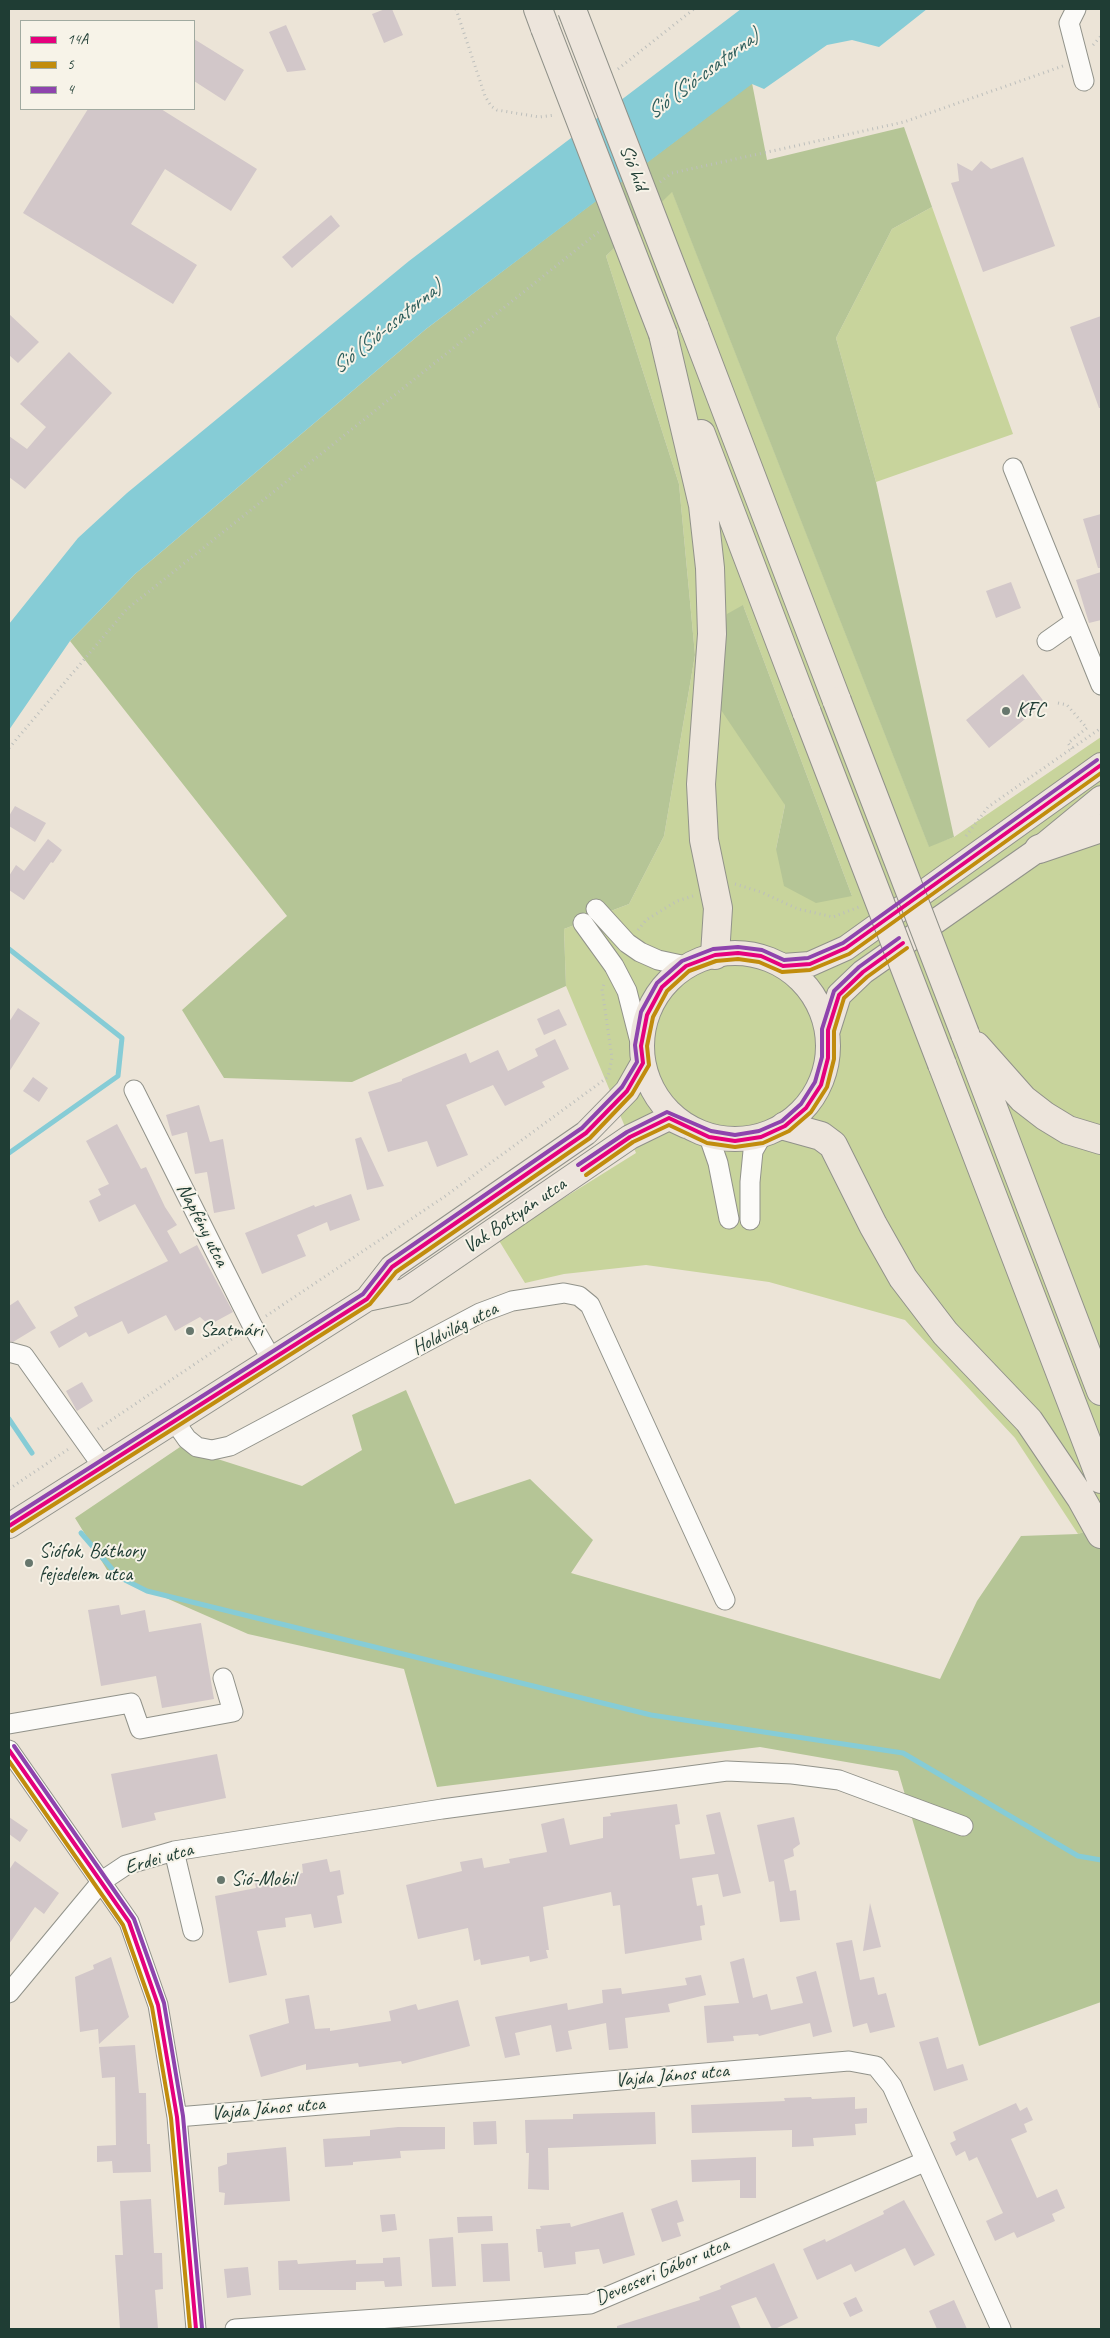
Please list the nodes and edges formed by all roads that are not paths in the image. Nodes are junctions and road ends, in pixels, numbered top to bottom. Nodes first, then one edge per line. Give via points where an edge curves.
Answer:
1 (572, 9) edge
2 (1076, 9) edge
3 (541, 18) edge
4 (1084, 81) dead end
5 (663, 334) junction
6 (1013, 468) dead end
7 (1074, 622) junction
8 (1047, 641) dead end
9 (1101, 685) edge
10 (1101, 765) edge
11 (1101, 798) edge
12 (1101, 828) edge
13 (1038, 849) junction
14 (596, 909) dead end
15 (583, 924) dead end
16 (715, 955) junction
17 (686, 966) junction
18 (783, 966) junction
19 (828, 1030) junction
20 (965, 1034) junction
21 (642, 1055) junction
22 (134, 1090) dead end
23 (686, 1126) junction
24 (773, 1132) junction
25 (710, 1137) junction
26 (1101, 1140) edge
27 (729, 1219) dead end
28 (750, 1220) dead end
29 (368, 1299) junction
30 (9, 1352) edge
31 (272, 1360) junction
32 (1101, 1391) edge
33 (175, 1422) junction
34 (103, 1467) junction
35 (1101, 1479) edge
36 (9, 1526) edge
37 (1101, 1534) edge
38 (725, 1600) dead end
39 (223, 1678) dead end
40 (9, 1724) edge
41 (9, 1750) edge
42 (963, 1826) dead end
43 (174, 1851) junction
44 (102, 1881) junction
45 (193, 1931) dead end
46 (9, 1993) edge
47 (177, 2117) junction
48 (924, 2162) junction
49 (196, 2329) edge
50 (235, 2329) edge
51 (1001, 2329) edge

1 - 20 highway, Sió híd, bridge
2 - 4 street via 1069,23
3 - 5 highway, bridge
5 - 16 highway via 703,505 710,568 712,634 701,784 704,840 718,908
5 - 35 highway, bridge
6 - 7 street
7 - 8 street
7 - 9 street
10 - 18 main road via 846,948 810,964
11 - 13 main road
12 - 13 highway
13 - 19 main road via 863,972 839,995
14 - 17 street via 640,952
15 - 21 street via 614,966 627,991
16 - 17 main road
16 - 18 main road via 738,952 761,956
17 - 21 main road via 662,987 647,1015
18 - 19 main road via 808,986
19 - 24 main road via 828,1058 821,1085 806,1108
20 - 26 highway via 1022,1099 1068,1130
20 - 32 highway, Sió híd
21 - 23 main road via 651,1088 666,1110
21 - 29 main road, Vak Bottyán utca via 627,1091 586,1133 392,1267
22 - 31 street, Napfény utca
23 - 25 main road
23 - 29 main road, Vak Bottyán utca via 669,1118 630,1137 405,1291
24 - 25 main road via 735,1141
24 - 28 street via 754,1151
24 - 37 highway via 821,1136 834,1145 902,1278 945,1333 1029,1421
25 - 27 street
29 - 31 main road, Vak Bottyán utca
30 - 34 street via 24,1356
31 - 33 main road, Vak Bottyán utca
33 - 34 main road, Vak Bottyán utca
33 - 38 street, Holdvilág utca via 197,1447 212,1450 230,1446 480,1313 512,1301 564,1293 578,1296 590,1305
34 - 36 main road, Vak Bottyán utca
39 - 40 street via 232,1712 140,1729 131,1703
41 - 44 street
42 - 43 street, Erdei utca via 838,1780 727,1771 442,1809
43 - 44 street, Erdei utca via 126,1865
43 - 45 street
44 - 46 street, Erdei utca
44 - 47 street via 129,1922 158,2006
47 - 48 street, Vajda János utca via 849,2061 876,2066 892,2086
47 - 49 street
48 - 50 street, Devecseri Gábor utca via 590,2304
48 - 51 street, Vajda János utca

